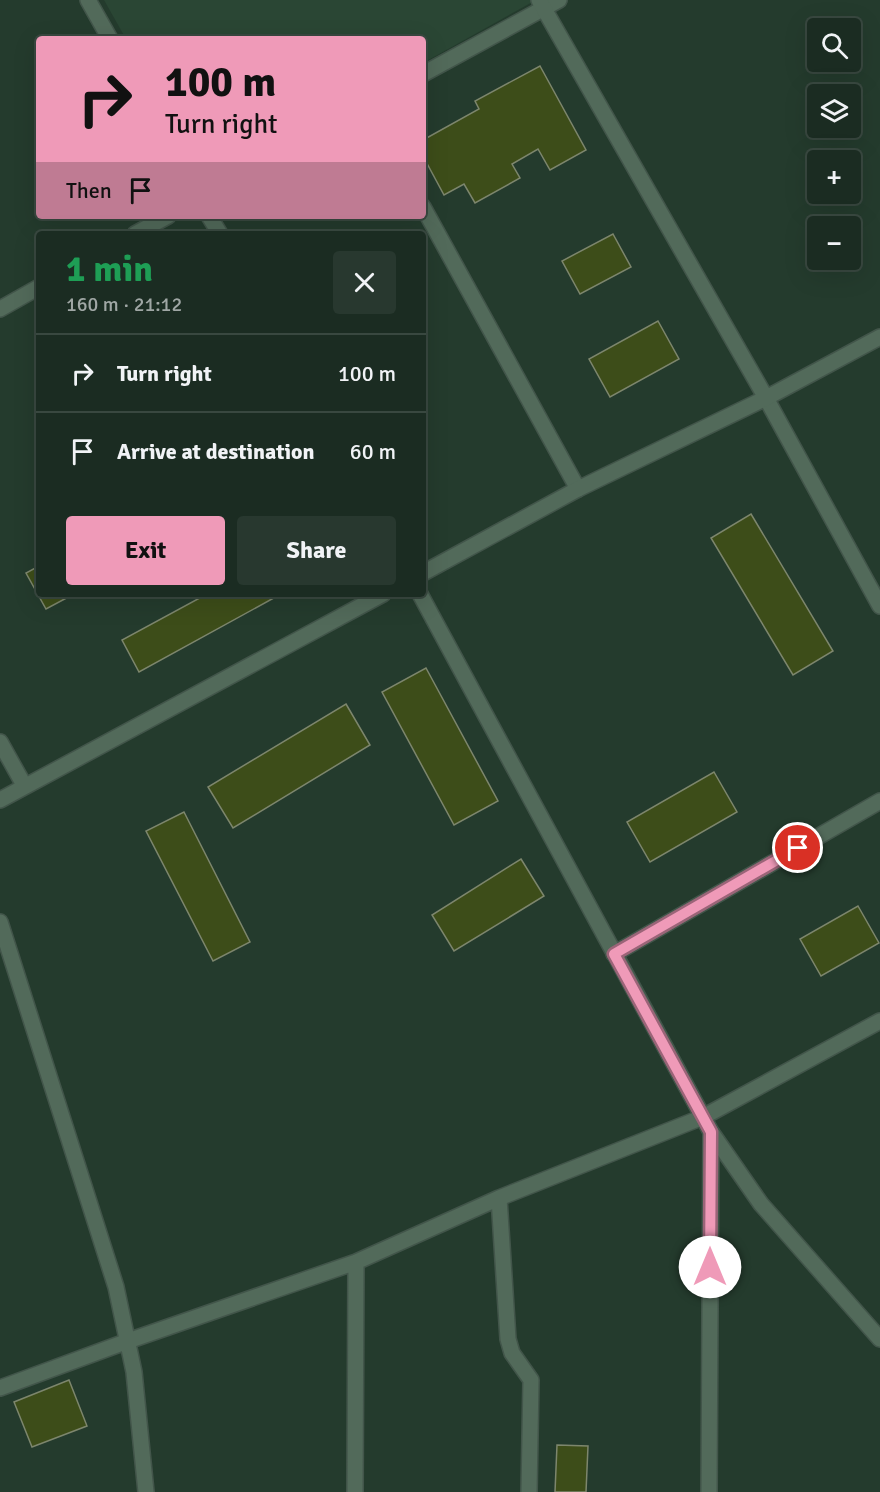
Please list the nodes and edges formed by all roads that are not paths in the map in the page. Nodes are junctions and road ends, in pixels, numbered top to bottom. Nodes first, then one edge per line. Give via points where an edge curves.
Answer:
1 (88, 0) edge
2 (559, 0) edge
3 (541, 4) edge
4 (108, 36) edge
5 (426, 72) edge
6 (426, 212) edge
7 (162, 219) edge
8 (140, 231) edge
9 (36, 289) edge
10 (0, 309) edge
11 (880, 337) edge
12 (766, 398) junction
13 (578, 489) junction
14 (426, 571) edge
15 (377, 597) edge
16 (422, 597) edge
17 (880, 606) edge
18 (0, 742) edge
19 (24, 785) junction
20 (0, 800) edge
21 (880, 801) edge
22 (0, 922) edge
23 (614, 954) junction
24 (880, 1021) edge
25 (703, 1117) junction
26 (711, 1132) junction
27 (499, 1198) junction
28 (356, 1262) junction
29 (877, 1330) edge
30 (128, 1341) junction
31 (0, 1388) edge
32 (146, 1492) edge
33 (355, 1492) edge
34 (529, 1492) edge
35 (709, 1492) edge

1 - 4 street
2 - 3 street
3 - 5 street
3 - 12 street
6 - 13 street
7 - 8 street
9 - 10 street
11 - 12 street
12 - 13 street
12 - 17 street
13 - 14 street
15 - 19 street
16 - 23 street
18 - 19 street
19 - 20 street
21 - 23 street
22 - 30 street via 116,1287
23 - 25 street
24 - 25 street
25 - 26 street
25 - 27 street
26 - 29 street via 761,1204
26 - 35 street
27 - 28 street
27 - 34 street via 508,1339 512,1353 531,1380
28 - 30 street
28 - 33 street
30 - 31 street
30 - 32 street

